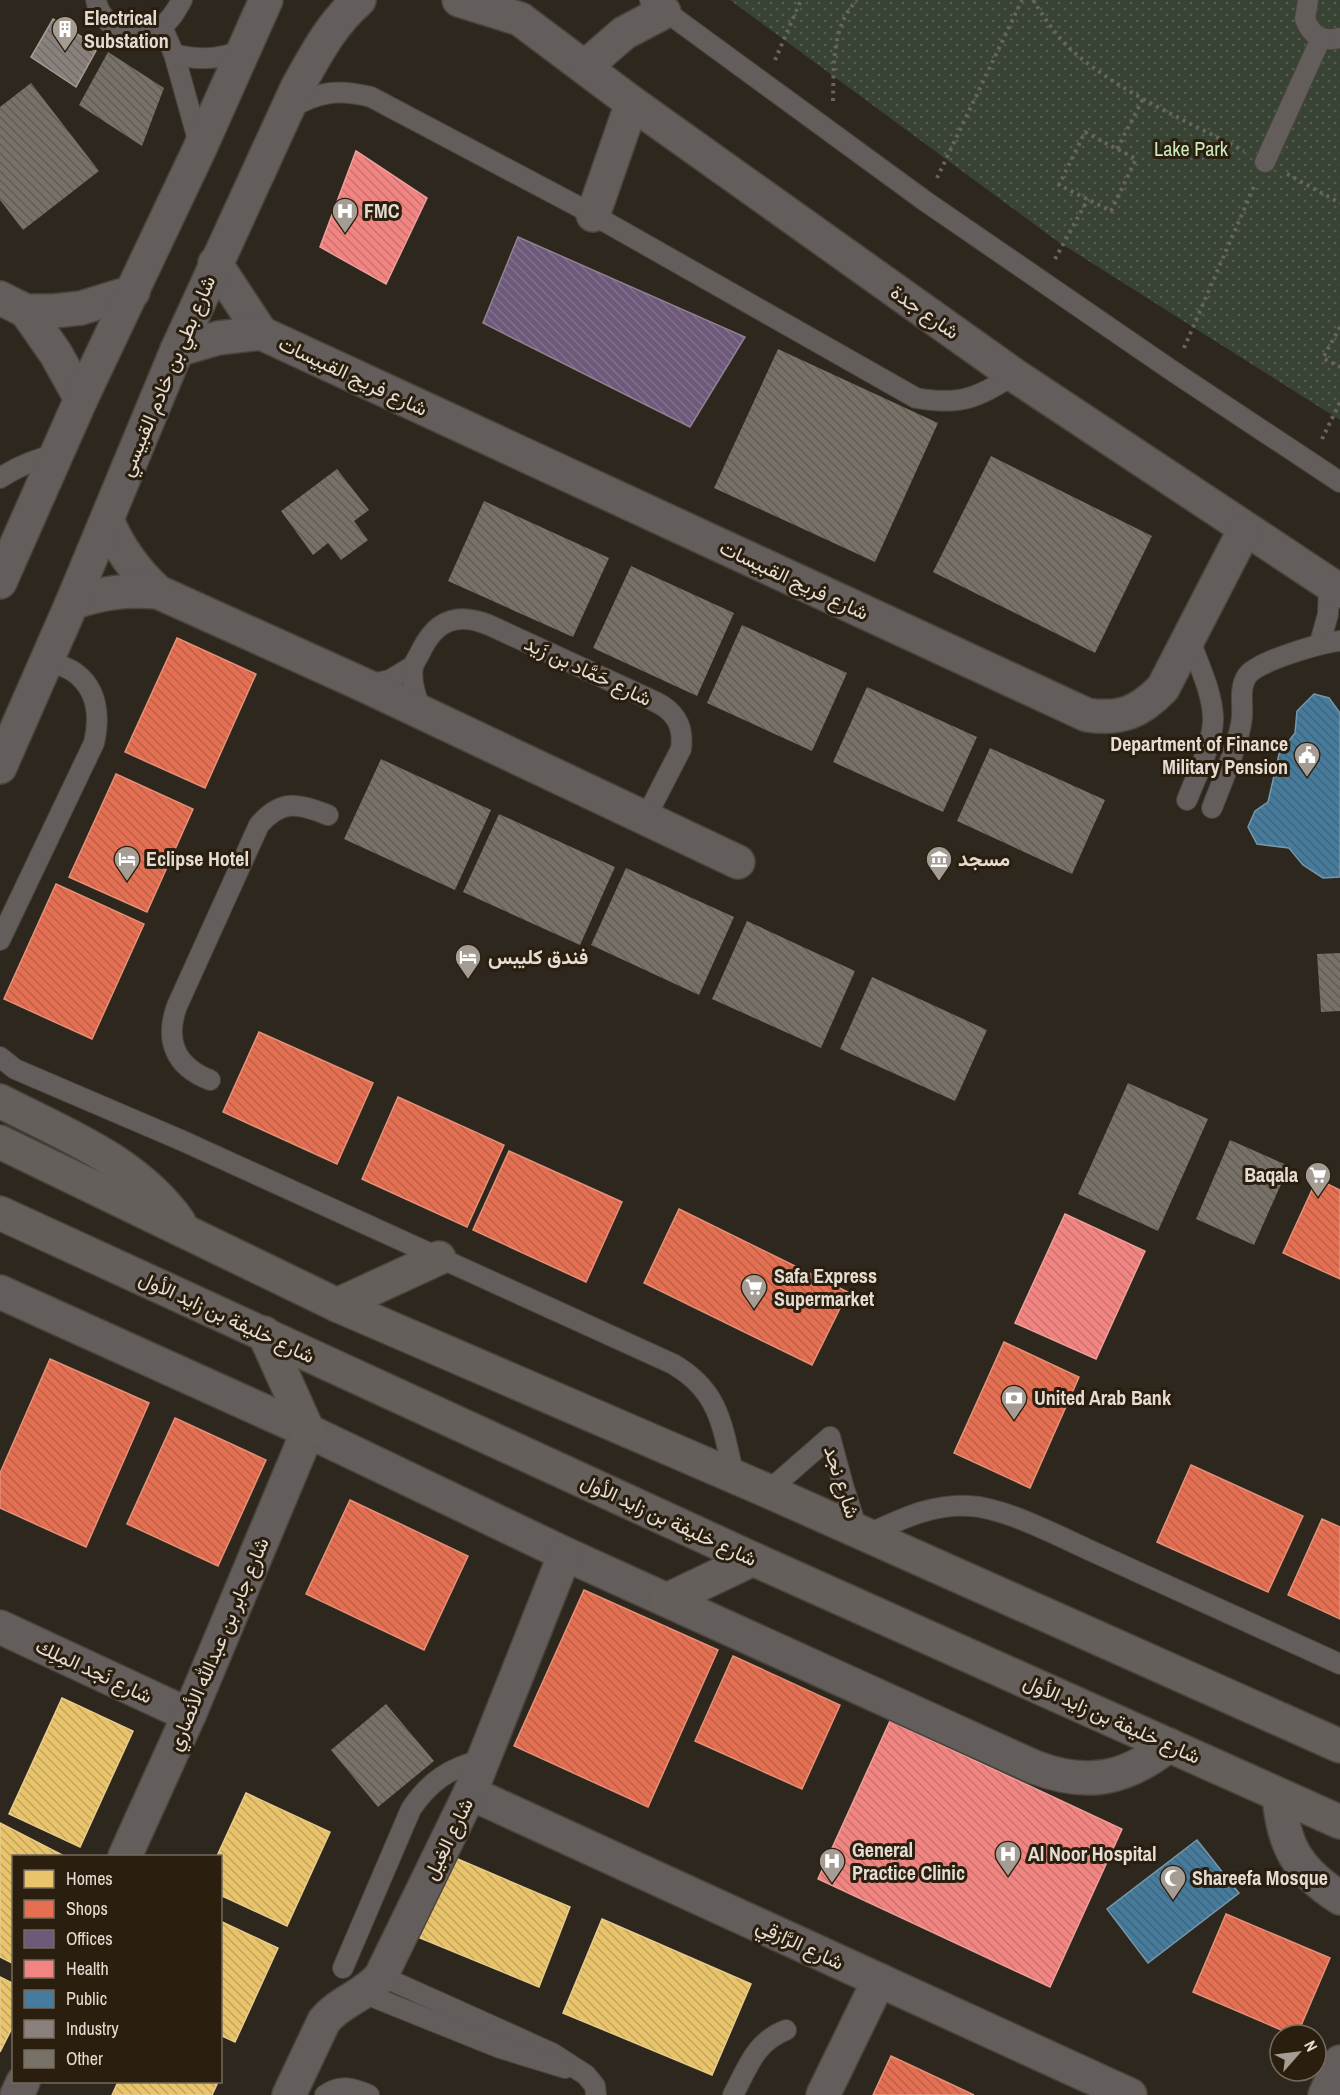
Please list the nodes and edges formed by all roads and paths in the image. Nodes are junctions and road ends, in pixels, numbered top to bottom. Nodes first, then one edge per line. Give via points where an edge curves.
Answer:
1 (96, 0) edge
2 (182, 0) edge
3 (266, 0) edge
4 (359, 0) edge
5 (459, 0) edge
6 (801, 0) edge
7 (857, 0) edge
8 (1022, 0) edge
9 (1033, 0) edge
10 (1308, 0) edge
11 (657, 6) edge
12 (514, 10) edge
13 (162, 27) junction
14 (1330, 38) edge
15 (244, 49) junction
16 (174, 54) junction
17 (585, 67) junction
18 (764, 84) junction
19 (1143, 99) junction
20 (632, 104) junction
21 (287, 110) junction
22 (833, 132) junction
23 (200, 148) junction
24 (1117, 148) junction
25 (1265, 162) junction
26 (1088, 199) junction
27 (926, 201) junction
28 (1340, 203) edge
29 (593, 215) junction
30 (215, 263) junction
31 (1042, 281) junction
32 (133, 292) junction
33 (13, 305) edge
34 (1340, 327) edge
35 (261, 333) junction
36 (177, 350) junction
37 (1340, 367) edge
38 (1174, 372) junction
39 (1014, 375) junction
40 (81, 399) junction
41 (1340, 402) edge
42 (57, 454) junction
43 (1310, 462) junction
44 (0, 478) edge
45 (1340, 482) edge
46 (107, 520) junction
47 (1245, 529) junction
48 (0, 582) edge
49 (1335, 587) edge
50 (158, 592) junction
51 (72, 603) junction
52 (1189, 637) junction
53 (1340, 640) edge
54 (1320, 644) junction
55 (47, 662) junction
56 (413, 666) junction
57 (364, 685) junction
58 (422, 712) junction
59 (0, 767) edge
60 (1187, 800) dead end
61 (1212, 808) dead end
62 (328, 815) dead end
63 (646, 817) junction
64 (738, 862) dead end
65 (0, 940) edge
66 (0, 1057) edge
67 (210, 1080) dead end
68 (0, 1101) edge
69 (0, 1142) edge
70 (0, 1213) edge
71 (185, 1231) junction
72 (440, 1258) junction
73 (0, 1292) edge
74 (337, 1305) junction
75 (264, 1334) junction
76 (308, 1431) junction
77 (734, 1476) junction
78 (768, 1491) junction
79 (862, 1533) junction
80 (565, 1554) junction
81 (753, 1559) junction
82 (667, 1600) junction
83 (0, 1627) edge
84 (1340, 1664) edge
85 (189, 1715) junction
86 (1169, 1745) junction
87 (1340, 1746) edge
88 (483, 1760) junction
89 (470, 1793) junction
90 (1279, 1795) junction
91 (1340, 1822) edge
92 (126, 1855) edge
93 (1340, 1898) edge
94 (343, 1968) dead end
95 (879, 1980) junction
96 (372, 1984) junction
97 (786, 2030) dead end
98 (1340, 2062) edge
99 (1092, 2087) edge
100 (289, 2095) edge
101 (325, 2095) edge
102 (369, 2095) edge
103 (596, 2095) edge
104 (733, 2095) edge
105 (823, 2095) edge
106 (1130, 2095) edge
107 (1325, 2095) edge

1 - 13 lane via 104,18 128,33 142,34
2 - 13 lane
3 - 15 street
4 - 21 street, شارع بطي بن خادم القبيسي via 327,35
5 - 12 street, شارع جدة
6 - 18 path
7 - 22 path via 836,40
8 - 27 path
9 - 19 path via 1048,24 1074,52
10 - 14 lane via 1305,19 1313,34
11 - 17 street via 654,16 624,33
11 - 18 lane
12 - 17 street, شارع جدة
13 - 16 lane
14 - 25 lane
15 - 16 lane via 217,58
15 - 23 street
16 - 23 lane
17 - 20 street, شارع جدة
18 - 22 lane
19 - 24 path
19 - 25 path
20 - 29 street
20 - 39 street, شارع جدة
21 - 29 lane via 327,92 371,97
21 - 30 street, شارع بطي بن خادم القبيسي
22 - 27 lane
23 - 32 street
24 - 26 path via 1136,159 1111,211
24 - 26 path via 1084,132 1059,185
25 - 28 path
25 - 38 path
26 - 31 path
27 - 31 lane
29 - 39 lane via 916,398 939,402 963,400
30 - 35 street, شارع فريج القبيسات
30 - 36 street, شارع بطي بن خادم القبيسي
31 - 38 lane
32 - 33 street via 81,308 54,311
32 - 40 street
33 - 40 street via 56,354
34 - 37 path via 1323,358
35 - 36 street, شارع فريج القبيسات via 218,338
35 - 52 street, شارع فريج القبيسات via 1088,715 1122,716 1152,700 1163,688
36 - 46 street, شارع بطي بن خادم القبيسي
38 - 43 lane
39 - 47 street, شارع جدة
40 - 42 street
41 - 43 path
42 - 44 lane via 35,459
42 - 48 street
43 - 45 lane
46 - 50 street via 127,559
46 - 51 street, شارع بطي بن خادم القبيسي
47 - 49 street, شارع جدة
47 - 52 street, شارع فريج القبيسات
49 - 54 lane
50 - 51 street via 119,591
50 - 57 street
51 - 55 street, شارع بطي بن خادم القبيسي
52 - 60 lane via 1213,718 1210,738
53 - 54 lane
54 - 61 lane via 1257,667 1246,677 1240,727
55 - 59 street, شارع بطي بن خادم القبيسي
55 - 65 lane via 73,670 84,682 93,695 98,727
56 - 57 lane via 390,680
56 - 58 lane
56 - 63 lane, شارع حَمَّاد بن زَيد via 437,627 456,620 477,620 666,707 681,726 681,749
57 - 58 street
58 - 63 street
62 - 67 lane via 292,805 273,811 259,825 177,1006 172,1018 173,1045 187,1068
63 - 64 street
66 - 72 lane via 15,1069
68 - 71 main road via 114,1160 155,1192
69 - 71 main road
70 - 75 main road, شارع خليفة بن زايد الأول
71 - 74 main road
72 - 74 main road
72 - 77 lane via 689,1373 712,1400
73 - 76 street
74 - 77 main road
75 - 76 main road
75 - 81 main road, شارع خليفة بن زايد الأول
76 - 80 street
76 - 85 street, شارع جابر بن عبدالله الأنصاري
77 - 78 main road
78 - 79 main road
78 - 79 lane, شارع نجد via 830,1437
79 - 84 lane via 947,1506 997,1510
79 - 87 main road
80 - 82 street
80 - 88 street, شارع الغِيل
81 - 82 main road
81 - 86 main road, شارع خليفة بن زايد الأول
82 - 86 street via 1053,1775 1074,1779 1115,1775 1135,1768
83 - 85 street, شارع نَجد المِلِك
85 - 92 street, شارع جابر بن عبدالله الأنصاري
86 - 90 main road, شارع خليفة بن زايد الأول
88 - 89 street, شارع الغِيل
88 - 94 lane via 449,1771 421,1794
89 - 95 street, شارع الرَّازقِي
89 - 96 street, شارع الغِيل
90 - 91 main road, شارع خليفة بن زايد الأول
90 - 93 street via 1289,1845 1320,1885
95 - 99 street, شارع الرَّازقِي
95 - 105 street
96 - 100 street via 324,2020
96 - 103 lane via 523,2038 591,2080
97 - 104 lane via 764,2042
98 - 107 street
99 - 106 street, شارع الرَّازقِي
101 - 102 lane via 344,2087

